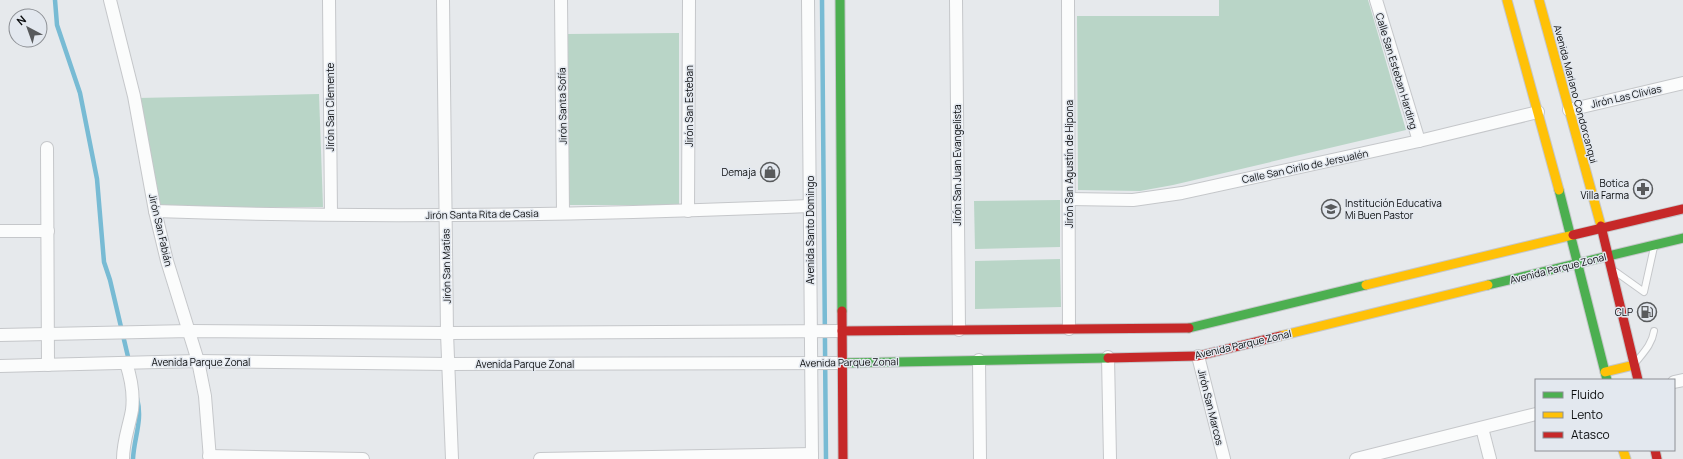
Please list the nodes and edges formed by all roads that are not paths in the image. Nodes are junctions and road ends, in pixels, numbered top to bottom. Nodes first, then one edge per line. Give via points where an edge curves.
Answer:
1 (110, 0) edge
2 (330, 0) edge
3 (443, 0) edge
4 (561, 0) edge
5 (689, 0) edge
6 (808, 0) edge
7 (840, 0) edge
8 (956, 0) edge
9 (1068, 0) edge
10 (1376, 0) edge
11 (1507, 0) edge
12 (1540, 0) edge
13 (1683, 83) edge
14 (1569, 110) junction
15 (1538, 112) junction
16 (1419, 141) junction
17 (47, 148) dead end
18 (1069, 199) junction
19 (810, 206) junction
20 (1683, 209) edge
21 (156, 211) junction
22 (688, 211) junction
23 (563, 213) junction
24 (331, 214) junction
25 (446, 214) junction
26 (1602, 229) junction
27 (0, 231) edge
28 (48, 231) junction
29 (1572, 236) junction
30 (1683, 238) edge
31 (1655, 244) junction
32 (1608, 256) junction
33 (1578, 263) junction
34 (1611, 269) junction
35 (1069, 329) junction
36 (842, 330) junction
37 (958, 330) junction
38 (190, 331) junction
39 (810, 331) junction
40 (1654, 331) dead end
41 (447, 333) junction
42 (0, 335) edge
43 (48, 335) junction
44 (1198, 356) junction
45 (1108, 357) junction
46 (979, 360) junction
47 (198, 361) junction
48 (126, 363) junction
49 (811, 363) junction
50 (843, 363) junction
51 (449, 364) junction
52 (48, 365) junction
53 (1634, 365) junction
54 (0, 366) edge
55 (1606, 376) edge
56 (1638, 379) edge
57 (1535, 414) edge
58 (1482, 428) junction
59 (812, 456) edge
60 (210, 458) edge
61 (122, 459) edge
62 (363, 459) edge
63 (452, 459) edge
64 (540, 459) edge
65 (843, 459) edge
66 (980, 459) edge
67 (1110, 459) edge
68 (1224, 459) edge
69 (1356, 459) edge
70 (1490, 459) edge

1 - 21 street, Jirón San Fabián via 134,96
2 - 24 street, Jirón San Clemente
3 - 25 street, Jirón San Matías
4 - 23 street, Jirón Santa Sofía
5 - 22 street, Jirón San Esteban
6 - 19 street, Avenida Santo Domingo
7 - 36 main road
8 - 37 street, Jirón San Juan Evangelista
9 - 18 street, Jirón San Agustín de Hipona
10 - 16 street, Calle San Esteban Harding
11 - 15 main road
12 - 14 main road, Avenida Mariano Condorcanqui
13 - 14 street, Jirón Las Clivias
14 - 26 main road, Avenida Mariano Condorcanqui
15 - 16 street, Calle San Cirilo de Jersualén
15 - 29 main road
16 - 18 street, Calle San Cirilo de Jersualén via 1154,198
17 - 28 street
18 - 35 street, Jirón San Agustín de Hipona
19 - 22 street, Jirón Santa Rita de Casia
19 - 39 street, Avenida Santo Domingo
20 - 26 main road
21 - 24 street, Jirón Santa Rita de Casia via 264,215
21 - 38 street, Jirón San Fabián via 167,261
22 - 23 street, Jirón Santa Rita de Casia
23 - 25 street, Jirón Santa Rita de Casia
24 - 25 street, Jirón Santa Rita de Casia
25 - 41 street, Jirón San Matías
26 - 29 main road
26 - 32 main road, Avenida Mariano Condorcanqui
27 - 28 street
28 - 43 street
29 - 33 main road
29 - 35 main road via 1535,249 1188,328
30 - 31 main road, Avenida Parque Zonal
31 - 32 main road, Avenida Parque Zonal
31 - 34 lane via 1644,292
32 - 33 main road, Avenida Parque Zonal
32 - 34 main road, Avenida Mariano Condorcanqui
33 - 44 main road, Avenida Parque Zonal via 1540,269
33 - 55 main road
34 - 53 main road, Avenida Mariano Condorcanqui
35 - 37 main road
36 - 37 main road
36 - 39 street
36 - 50 main road
38 - 41 street
38 - 43 street
38 - 47 street, Jirón San Fabián
39 - 41 street
39 - 49 street, Avenida Santo Domingo
40 - 53 lane via 1649,346
41 - 51 street, Jirón San Matías
42 - 43 street
43 - 52 street
44 - 45 main road, Avenida Parque Zonal
44 - 68 street, Jirón San Marcos
45 - 46 main road, Avenida Parque Zonal
45 - 67 street
46 - 50 main road, Avenida Parque Zonal
46 - 66 street
47 - 48 street, Avenida Parque Zonal
47 - 51 street, Avenida Parque Zonal
47 - 60 street, Jirón San Fabián via 205,396
48 - 52 street, Avenida Parque Zonal
48 - 61 street via 132,409
49 - 50 street, Avenida Parque Zonal
49 - 51 street, Avenida Parque Zonal
49 - 59 street, Avenida Santo Domingo
50 - 65 main road
51 - 63 street, Jirón San Matías
52 - 54 street, Avenida Parque Zonal
53 - 55 main road
53 - 56 main road, Avenida Mariano Condorcanqui
57 - 58 street
58 - 69 street
58 - 70 street
59 - 64 street
60 - 62 street

